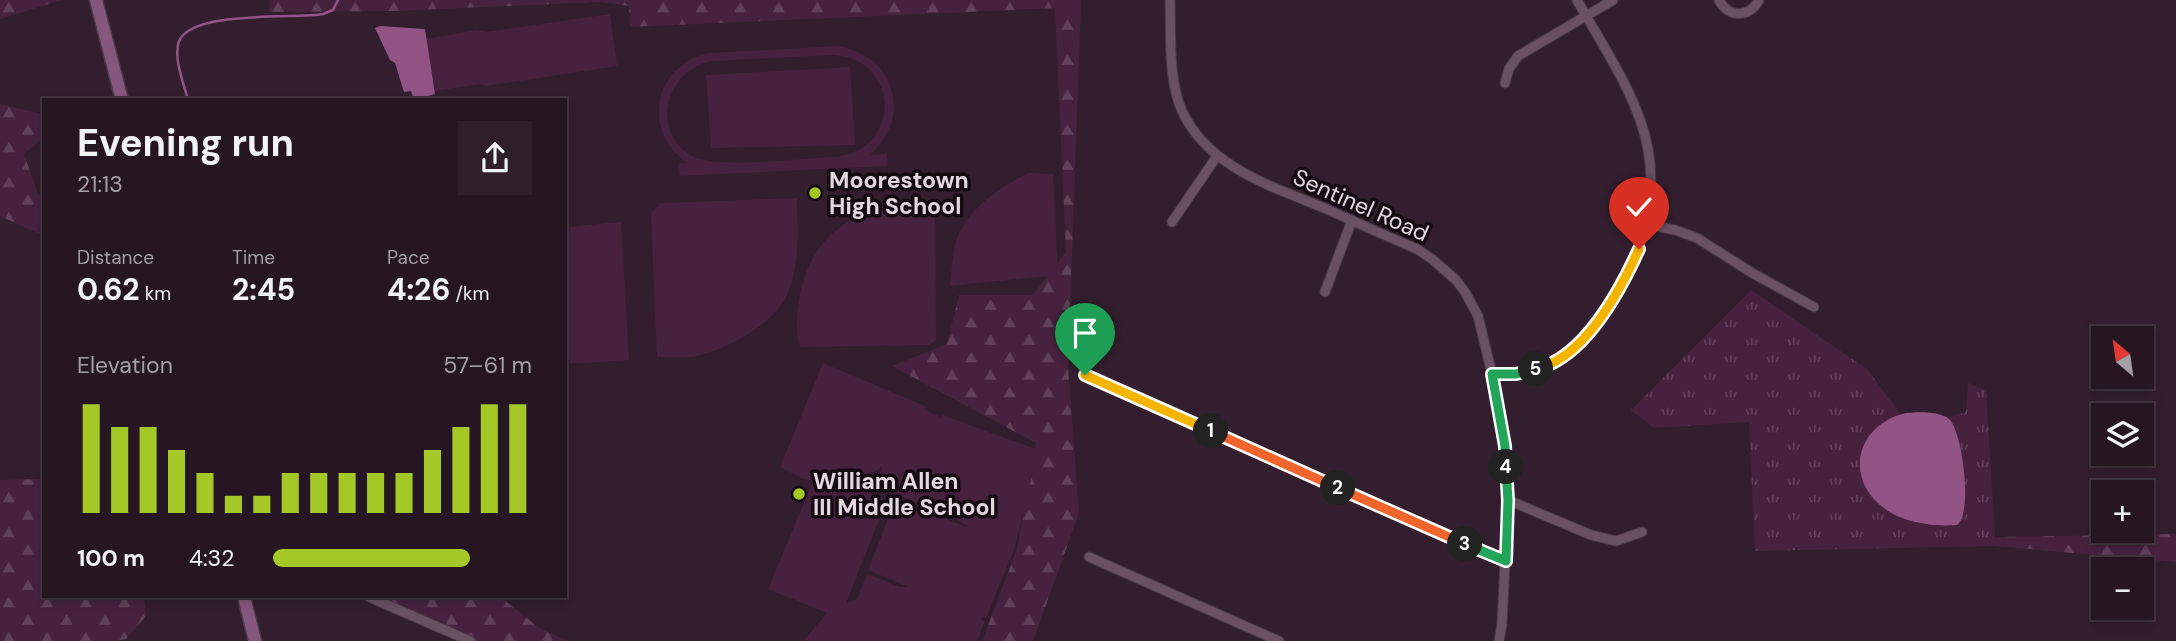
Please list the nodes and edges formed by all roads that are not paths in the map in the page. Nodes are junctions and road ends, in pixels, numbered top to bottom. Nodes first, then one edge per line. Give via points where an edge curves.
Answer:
1 (96, 0) edge
2 (1170, 0) edge
3 (1577, 0) edge
4 (1613, 0) edge
5 (1719, 0) edge
6 (1759, 0) edge
7 (1585, 15) junction
8 (1505, 83) dead end
9 (121, 98) edge
10 (1217, 156) junction
11 (1352, 220) junction
12 (1172, 222) dead end
13 (1646, 225) junction
14 (1325, 292) dead end
15 (1814, 307) dead end
16 (1492, 374) junction
17 (1085, 375) dead end
18 (1508, 500) junction
19 (1642, 532) dead end
20 (1089, 557) dead end
21 (1506, 561) junction
22 (244, 598) edge
23 (371, 598) edge
24 (255, 641) edge
25 (470, 641) edge
26 (1279, 641) edge
27 (1499, 641) edge

1 - 9 main road
2 - 10 street, Sentinel Road via 1172,56 1181,110 1196,136
3 - 7 street
4 - 7 street
5 - 6 street via 1726,10 1738,14 1751,10
7 - 8 street via 1518,56
7 - 13 street via 1644,134 1651,184
10 - 11 street, Sentinel Road via 1262,182
10 - 12 street
11 - 14 street
11 - 16 street, Sentinel Road via 1417,249 1456,280 1478,316
13 - 15 street via 1697,238
13 - 16 street via 1624,281 1583,338 1547,367
16 - 18 street, Sentinel Road via 1505,446
17 - 21 street
18 - 19 street via 1616,541
18 - 21 street, Sentinel Road
20 - 26 street
21 - 27 street, Sentinel Road
22 - 24 main road
23 - 25 street

